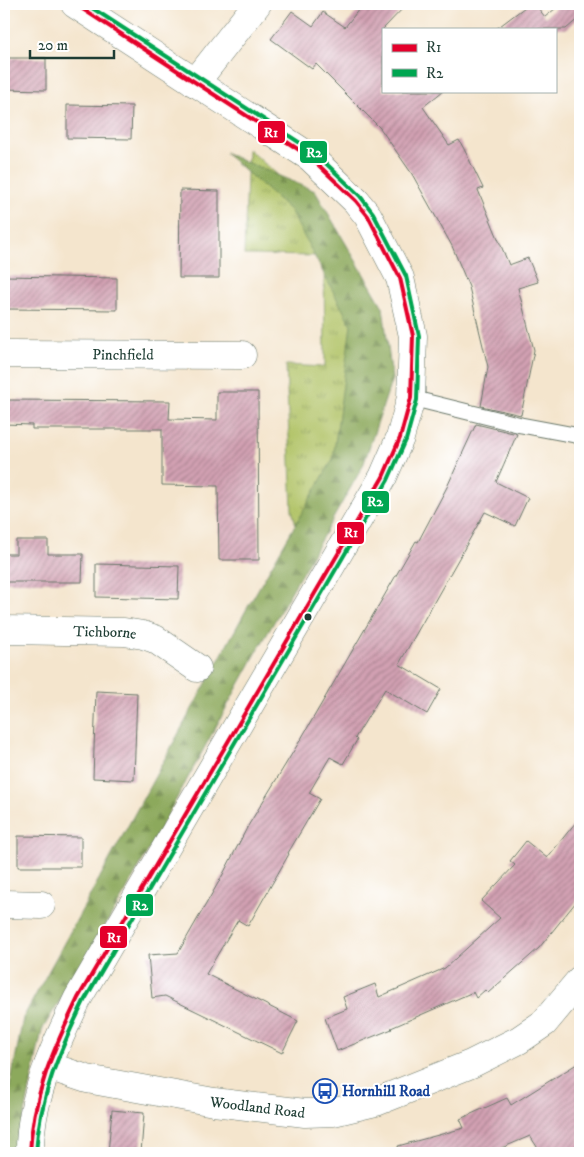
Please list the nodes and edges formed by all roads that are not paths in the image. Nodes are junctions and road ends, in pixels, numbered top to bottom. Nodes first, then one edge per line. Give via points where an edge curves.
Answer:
1 (75, 4) edge
2 (257, 4) edge
3 (195, 83) junction
4 (4, 354) edge
5 (242, 355) dead end
6 (411, 398) junction
7 (580, 436) edge
8 (4, 630) edge
9 (197, 668) dead end
10 (4, 904) edge
11 (41, 905) dead end
12 (580, 980) edge
13 (48, 1066) junction
14 (30, 1153) edge

1 - 3 street
2 - 3 street
3 - 6 street via 310,158 368,216 400,278 413,336
4 - 5 street, Pinchfield
6 - 7 lane
6 - 13 street via 400,438 375,491 78,998
8 - 9 street, Tichborne via 144,635 156,639
10 - 11 street
12 - 13 street, Woodland Road via 544,1023 520,1040 471,1064 376,1102 334,1112 214,1102 87,1079
13 - 14 street via 33,1115

